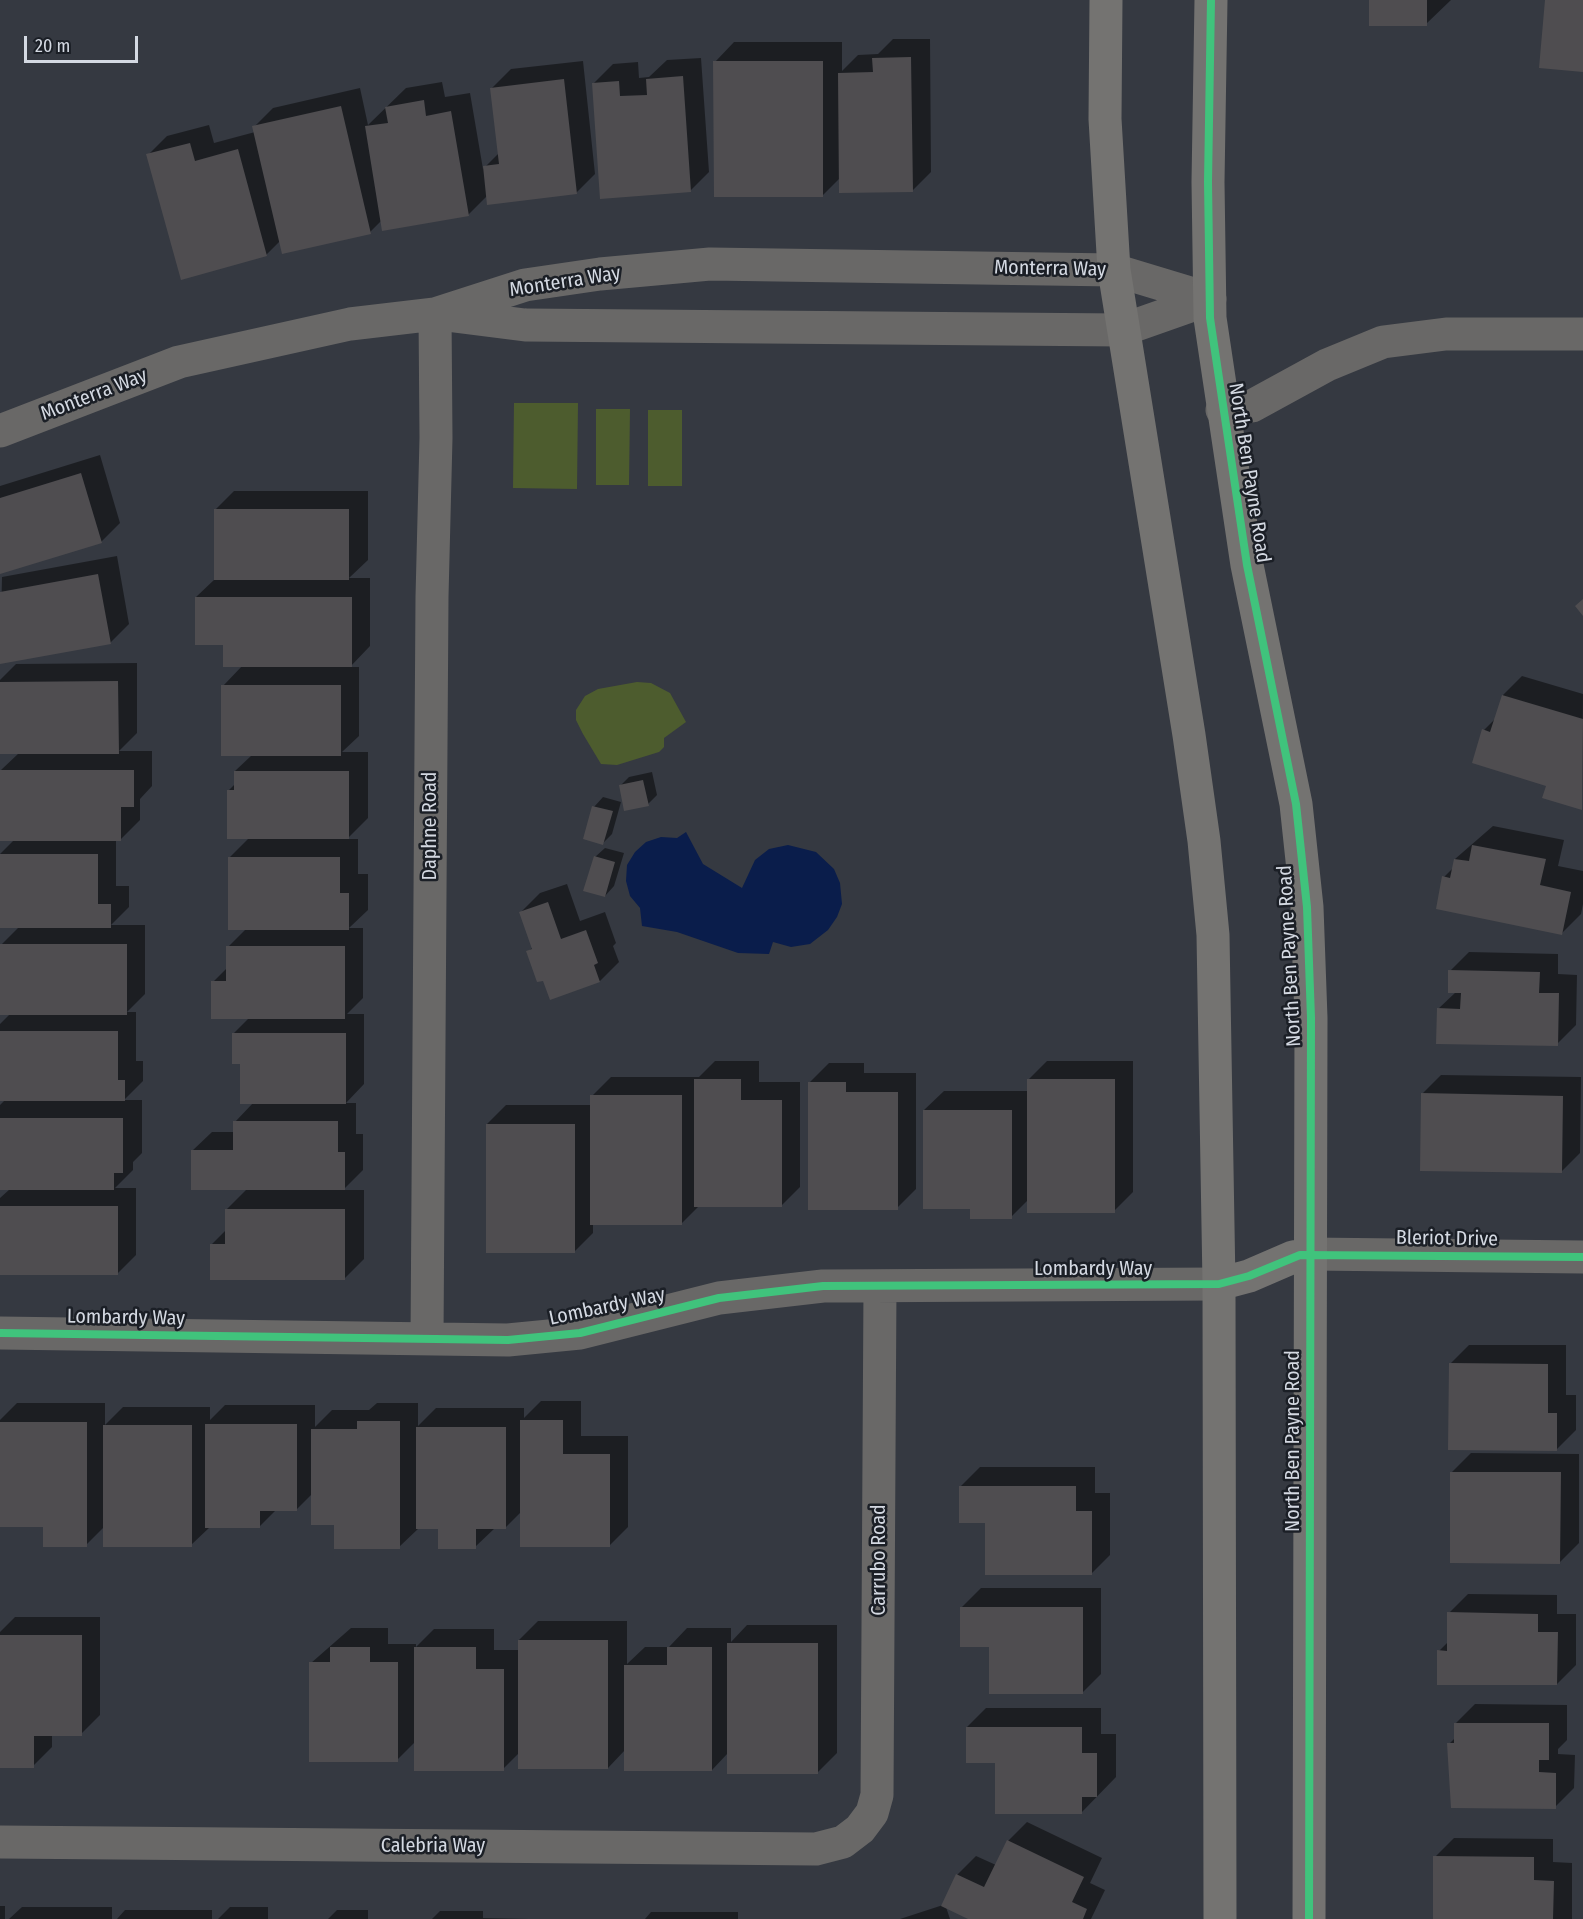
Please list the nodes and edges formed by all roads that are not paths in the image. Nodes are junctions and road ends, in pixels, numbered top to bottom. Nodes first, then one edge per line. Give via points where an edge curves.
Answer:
1 (1106, 0) edge
2 (1211, 0) edge
3 (1114, 270) junction
4 (1210, 299) junction
5 (435, 314) junction
6 (1122, 330) junction
7 (1583, 334) edge
8 (1222, 410) junction
9 (0, 431) edge
10 (1310, 1254) junction
11 (1583, 1257) edge
12 (1219, 1284) junction
13 (880, 1286) junction
14 (0, 1333) edge
15 (427, 1338) junction
16 (860, 1829) joint
17 (0, 1842) edge
18 (1220, 1919) edge
19 (1309, 1919) edge

1 - 3 street via 1105,119
2 - 4 street, North Ben Payne Road
3 - 4 street, Monterra Way
3 - 5 street, Monterra Way via 710,264 525,285
3 - 6 street
4 - 6 street, Monterra Way
4 - 8 street, North Ben Payne Road
5 - 6 street, Monterra Way via 525,325
5 - 9 street, Monterra Way via 350,324 179,362
5 - 15 street, Daphne Road
6 - 12 street via 1204,841 1213,935
7 - 8 street, North Ben Payne Road via 1446,334 1383,342 1327,365 1252,406
8 - 10 street, North Ben Payne Road via 1247,565 1298,816 1307,907 1311,1018
10 - 11 street, Bleriot Drive
10 - 12 street
10 - 19 street, North Ben Payne Road
12 - 13 street, Lombardy Way
12 - 18 street
13 - 15 street, Lombardy Way via 823,1286 719,1298 546,1338
13 - 16 street, Carrubo Road via 878,1795 872,1813
14 - 15 street, Lombardy Way
16 - 17 street, Calebria Way via 843,1842 816,1849

